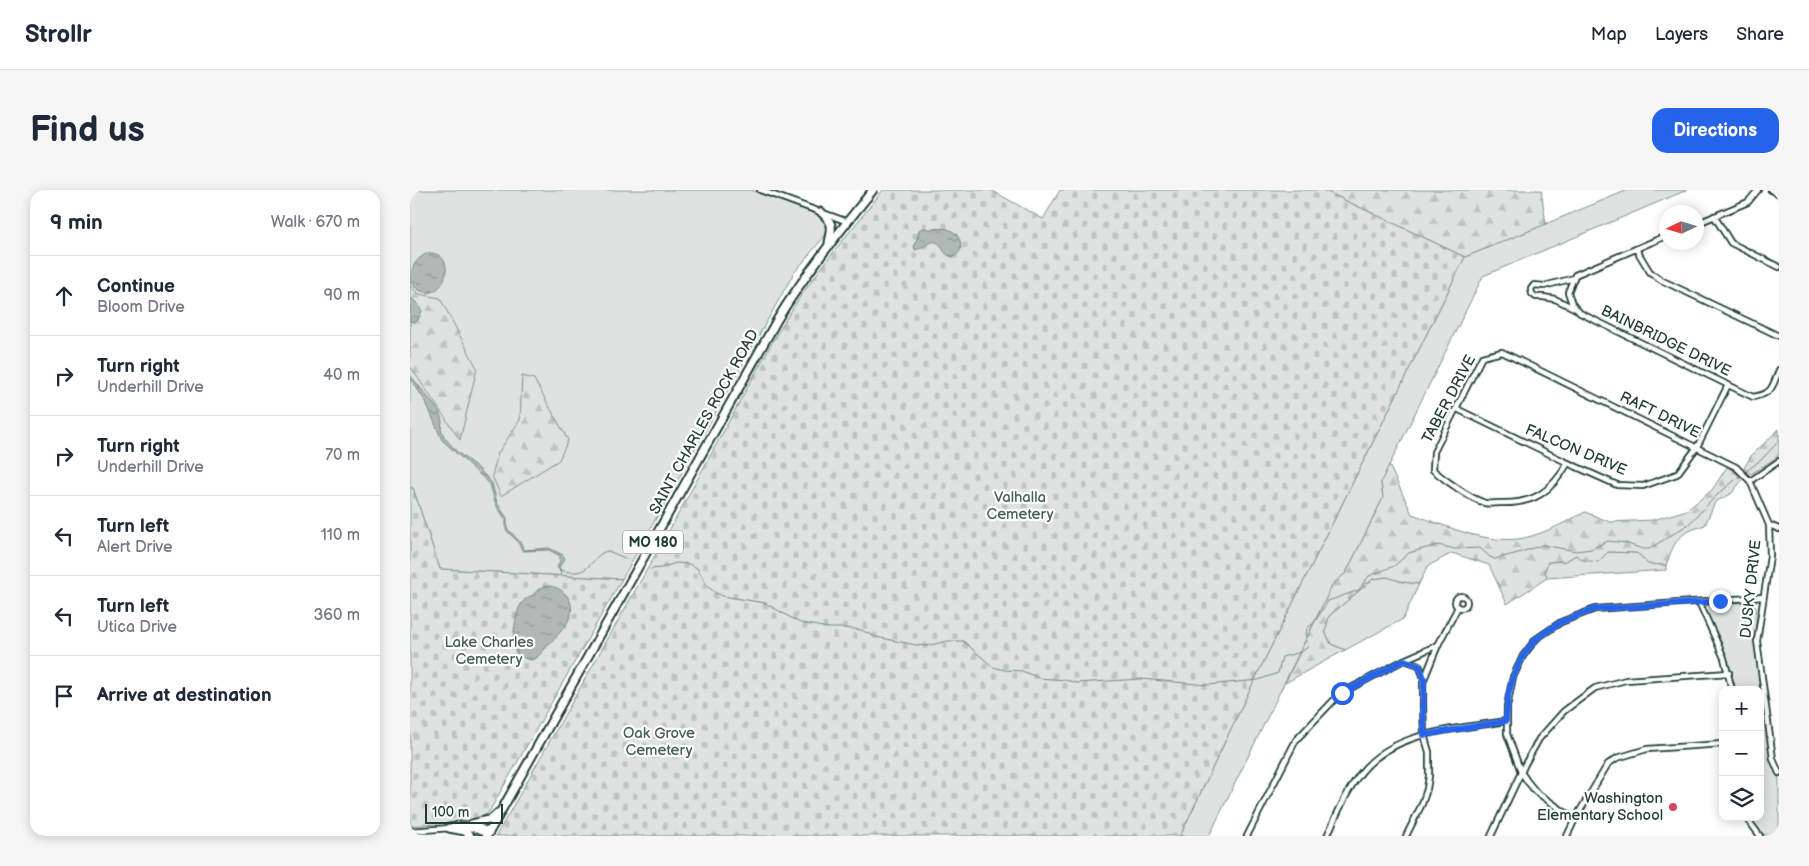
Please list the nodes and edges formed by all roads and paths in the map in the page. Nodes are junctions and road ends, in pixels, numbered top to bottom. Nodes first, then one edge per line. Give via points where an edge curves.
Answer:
1 (760, 190) edge
2 (873, 190) edge
3 (1758, 190) edge
4 (1771, 190) edge
5 (1779, 194) edge
6 (821, 212) junction
7 (1714, 216) junction
8 (1704, 220) edge
9 (848, 222) junction
10 (1659, 239) edge
11 (829, 244) junction
12 (1636, 249) junction
13 (1779, 267) edge
14 (1574, 278) junction
15 (1577, 309) junction
16 (1779, 336) edge
17 (1502, 352) joint
18 (1779, 370) edge
19 (1728, 385) junction
20 (1456, 409) junction
21 (1697, 447) junction
22 (1779, 461) edge
23 (1568, 463) junction
24 (1750, 481) junction
25 (1769, 525) junction
26 (1779, 529) edge
27 (1763, 597) junction
28 (1698, 602) junction
29 (1458, 607) dead end
30 (1438, 645) junction
31 (1404, 660) junction
32 (1729, 673) junction
33 (1424, 678) junction
34 (1731, 686) edge
35 (1506, 721) junction
36 (1424, 735) junction
37 (1719, 744) edge
38 (1779, 753) edge
39 (1773, 759) junction
40 (1521, 772) junction
41 (1779, 773) edge
42 (502, 810) junction
43 (1575, 819) junction
44 (1749, 821) edge
45 (472, 824) junction
46 (448, 828) junction
47 (410, 831) edge
48 (488, 834) edge
49 (470, 836) edge
50 (1247, 836) edge
51 (1327, 836) edge
52 (1406, 836) edge
53 (1491, 836) edge
54 (1567, 836) edge
55 (1760, 836) edge

1 - 6 street
2 - 9 main road, SAINT CHARLES ROCK ROAD / MO 180
3 - 7 street via 1748,202
4 - 5 street
6 - 9 street
6 - 11 main road via 831,224
7 - 8 street
7 - 13 street via 1731,243
9 - 11 main road, SAINT CHARLES ROCK ROAD / MO 180
10 - 12 street
11 - 42 main road, SAINT CHARLES ROCK ROAD / MO 180 via 777,320
12 - 14 street
12 - 16 street via 1650,272 1661,280
14 - 15 street via 1568,292
14 - 15 street, BAINBRIDGE DRIVE via 1531,288 1536,297 1549,297
15 - 19 street, BAINBRIDGE DRIVE
17 - 20 street, TABER DRIVE via 1482,357
17 - 21 street, RAFT DRIVE
18 - 19 street, BAINBRIDGE DRIVE via 1772,388 1765,395 1753,397
19 - 21 street, FALCON DRIVE
20 - 23 street, FALCON DRIVE
20 - 23 street, TABER DRIVE via 1434,452 1433,470 1450,484 1485,503 1536,498 1558,480
21 - 23 street, FALCON DRIVE via 1676,474 1643,486 1617,485
21 - 24 street, RAFT DRIVE via 1740,470
22 - 24 street
24 - 25 street, RAFT DRIVE
25 - 26 street
25 - 27 street, DUSKY DRIVE via 1770,556
27 - 28 street
27 - 39 street, DUSKY DRIVE via 1757,641
28 - 32 street
28 - 35 street via 1595,609 1561,622 1536,639 1523,656 1508,696
29 - 30 street
30 - 31 street
30 - 33 street
31 - 33 street via 1419,665
31 - 50 street via 1349,689 1304,731 1296,740
32 - 34 street
32 - 40 street via 1626,680 1595,688 1564,711 1545,732
33 - 36 street
35 - 36 street
35 - 40 street via 1507,734
36 - 51 street via 1393,745 1370,763 1356,779
36 - 52 street via 1430,764 1427,789
37 - 43 street via 1647,749 1617,758 1608,764
38 - 39 street
39 - 41 street, DUSKY DRIVE
40 - 43 street via 1536,792
40 - 53 street
42 - 45 main road via 492,819
42 - 48 main road, SAINT CHARLES ROCK ROAD / MO 180
43 - 54 street
44 - 55 street
45 - 46 street via 456,824
45 - 48 street
46 - 47 street
46 - 48 street via 469,828
46 - 49 main road via 465,831

